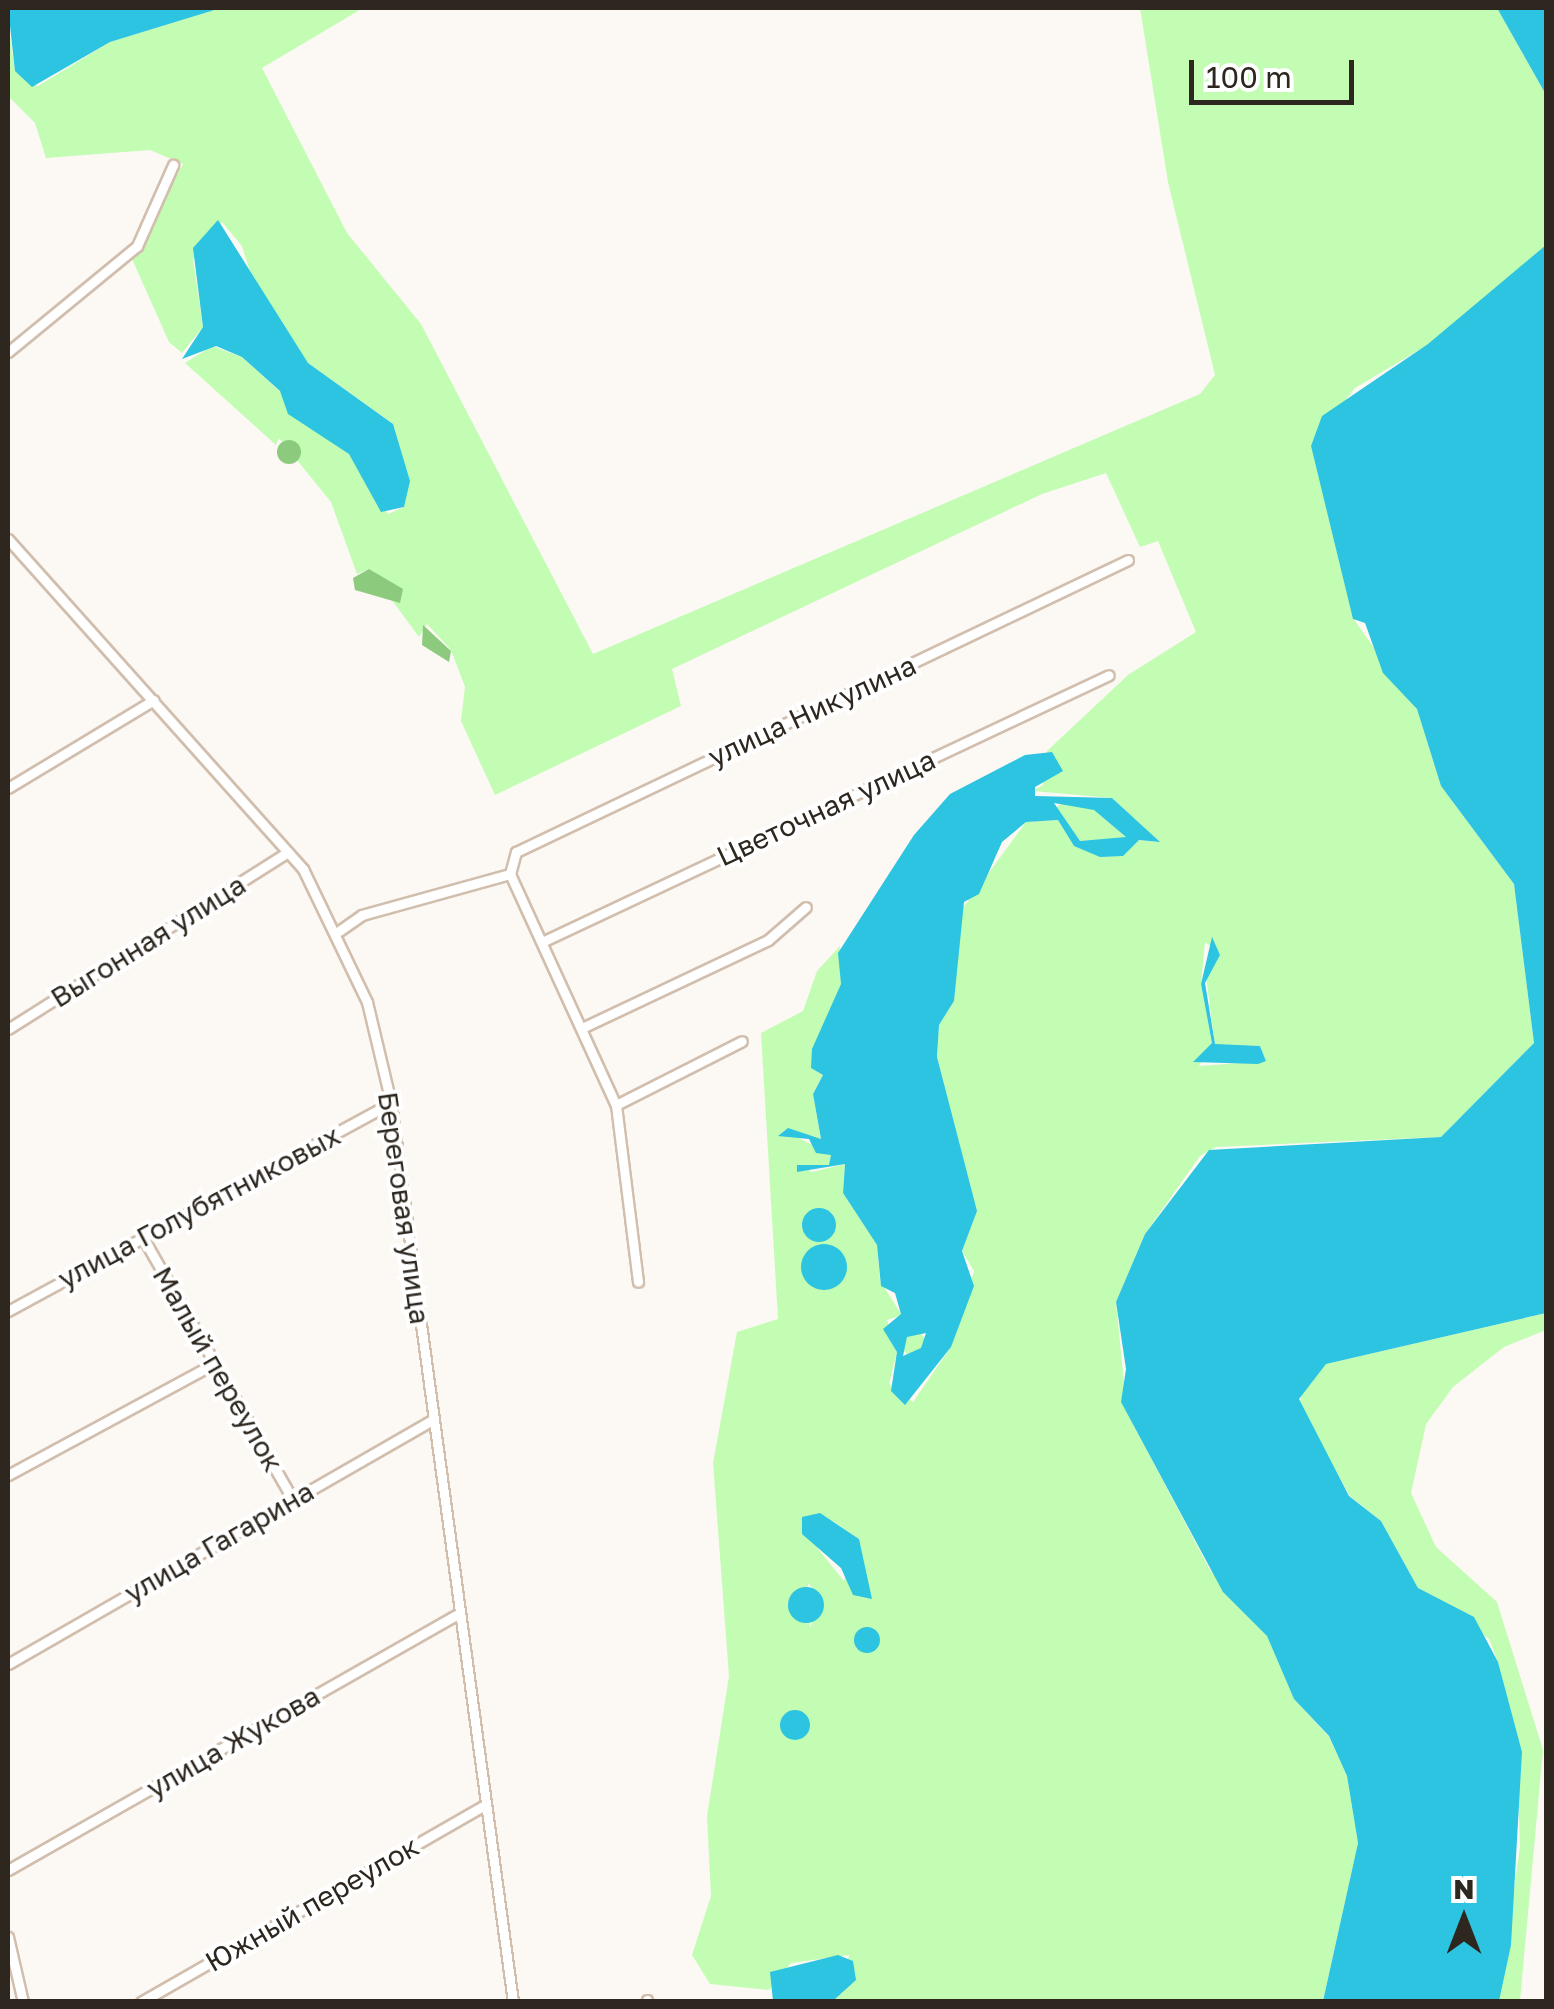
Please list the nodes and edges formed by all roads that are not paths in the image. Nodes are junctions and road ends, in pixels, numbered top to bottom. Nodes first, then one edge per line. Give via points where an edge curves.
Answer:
1 (173, 165) dead end
2 (8, 352) edge
3 (8, 539) edge
4 (1128, 560) dead end
5 (1109, 674) dead end
6 (154, 700) junction
7 (8, 788) edge
8 (288, 852) junction
9 (510, 874) junction
10 (806, 907) dead end
11 (339, 931) junction
12 (544, 940) junction
13 (584, 1027) junction
14 (8, 1030) edge
15 (742, 1041) dead end
16 (391, 1103) junction
17 (616, 1105) junction
18 (143, 1238) junction
19 (638, 1282) dead end
20 (8, 1311) edge
21 (213, 1364) junction
22 (431, 1421) junction
23 (8, 1476) edge
24 (293, 1500) junction
25 (458, 1614) junction
26 (8, 1664) edge
27 (484, 1806) junction
28 (8, 1870) edge
29 (8, 1937) edge
30 (23, 2002) edge
31 (142, 2002) edge
32 (513, 2002) edge

1 - 2 street via 137,246
3 - 6 street, Береговая улица
4 - 9 street, улица Никулина via 516,852
5 - 12 street, Цветочная улица
6 - 7 street
6 - 8 street, Береговая улица
8 - 11 street, Береговая улица
8 - 14 street, Выгонная улица
9 - 11 street via 362,916
9 - 12 street
10 - 13 street via 768,940
11 - 16 street, Береговая улица
12 - 13 street
13 - 17 street
15 - 17 street
16 - 18 street, улица Голубятниковых
16 - 22 street, Береговая улица
17 - 19 street
18 - 20 street, улица Голубятниковых
18 - 21 street, Малый переулок
21 - 23 street
21 - 24 street, Малый переулок
22 - 24 street, улица Гагарина
22 - 25 street, Береговая улица
24 - 26 street, улица Гагарина
25 - 27 street, Береговая улица
25 - 28 street, улица Жукова
27 - 31 street, Южный переулок
27 - 32 street, Береговая улица
29 - 30 street

